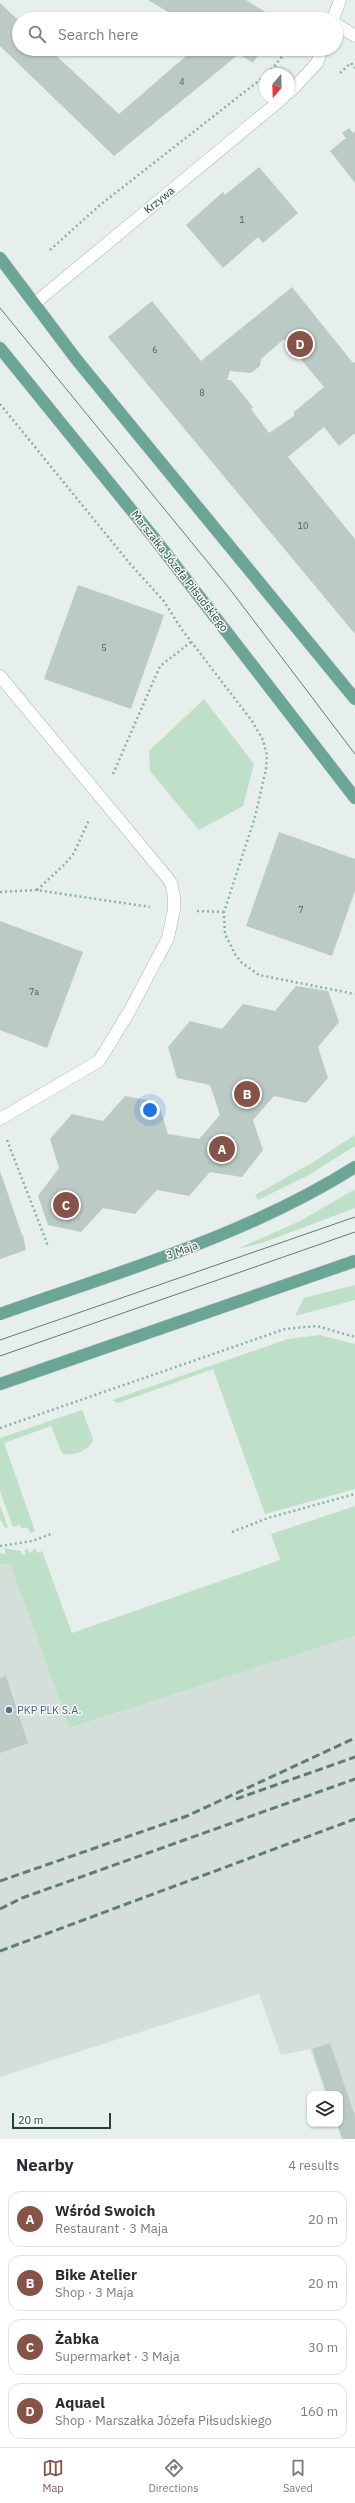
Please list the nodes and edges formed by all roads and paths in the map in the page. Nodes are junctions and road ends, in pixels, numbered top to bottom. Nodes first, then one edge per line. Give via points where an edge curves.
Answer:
1 (340, 0) edge
2 (336, 12) edge
3 (343, 28) edge
4 (355, 36) edge
5 (282, 56) edge
6 (320, 56) edge
7 (273, 68) edge
8 (259, 81) edge
9 (295, 87) edge
10 (276, 104) edge
11 (50, 250) dead end
12 (0, 258) edge
13 (35, 303) junction
14 (0, 348) edge
15 (0, 404) edge
16 (190, 642) junction
17 (0, 676) edge
18 (355, 699) edge
19 (355, 798) edge
20 (102, 799) junction
21 (37, 890) junction
22 (0, 892) edge
23 (148, 907) dead end
24 (204, 911) dead end
25 (224, 912) junction
26 (355, 994) edge
27 (0, 1119) edge
28 (6, 1137) dead end
29 (355, 1167) edge
30 (48, 1246) dead end
31 (355, 1261) edge
32 (0, 1314) edge
33 (355, 1337) edge
34 (0, 1384) edge
35 (0, 1428) edge
36 (355, 1494) edge
37 (232, 1532) dead end
38 (51, 1534) dead end
39 (0, 1546) edge

1 - 2 street
3 - 4 street
5 - 7 path
6 - 9 street via 317,63
8 - 11 path via 100,205
10 - 13 street, Krzywa
12 - 13 main road
13 - 18 main road via 76,359
14 - 19 main road, Marszałka Józefa Piłsudskiego via 154,538
15 - 16 path via 131,565 163,600
16 - 20 path via 160,666
16 - 25 path via 252,721 263,740 267,755 251,834
17 - 20 street
20 - 21 path via 85,826 74,853
20 - 27 street via 171,883 174,909 168,938 129,1012 99,1061
21 - 22 path
21 - 23 path
24 - 25 path
25 - 26 path via 225,934 229,944 241,962 251,970 267,977
28 - 30 path
29 - 32 main road, 3 Maja via 319,1190 258,1220 190,1247
31 - 34 main road
33 - 35 path via 327,1327 307,1325 272,1333
36 - 37 path via 268,1518
38 - 39 path via 32,1542

